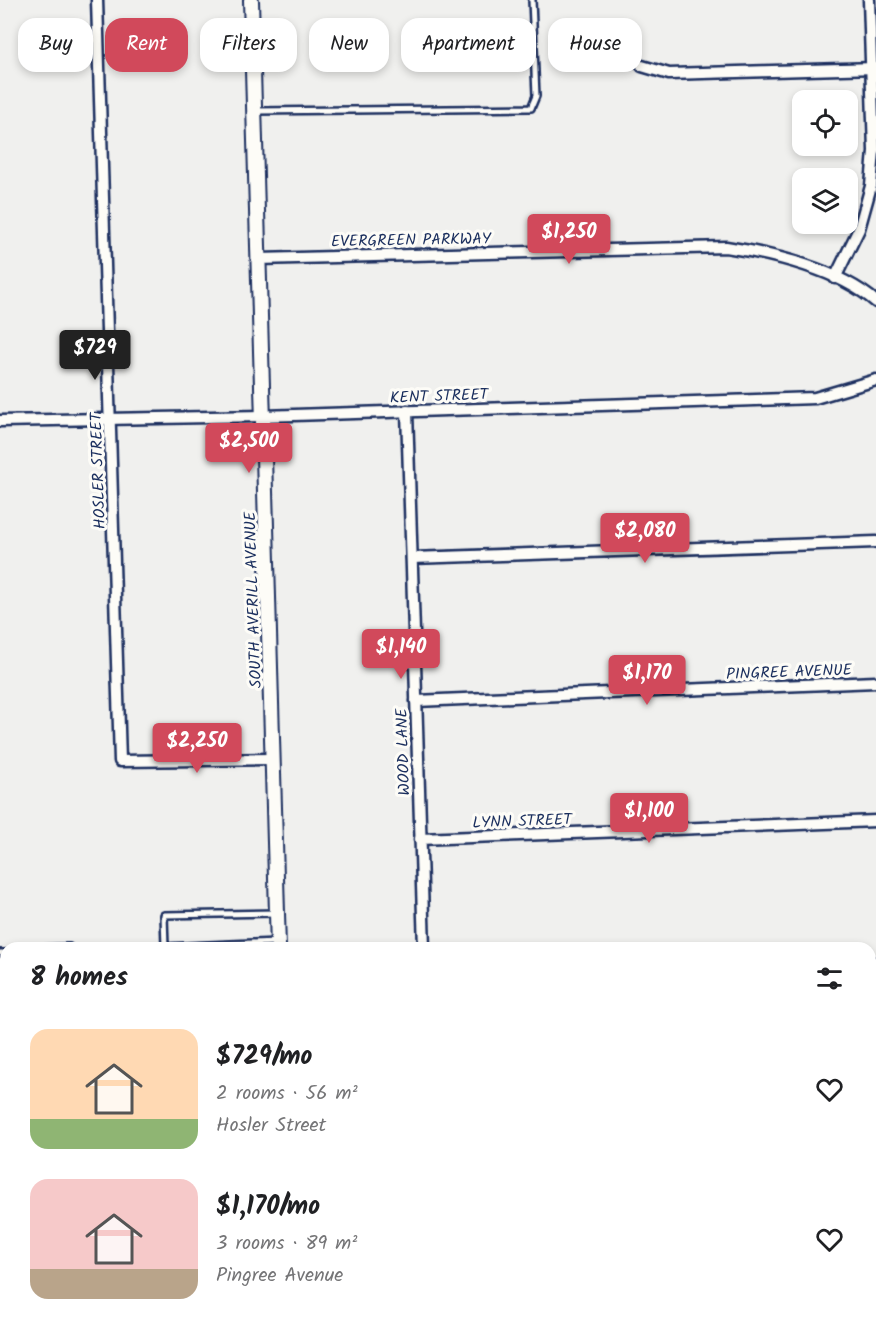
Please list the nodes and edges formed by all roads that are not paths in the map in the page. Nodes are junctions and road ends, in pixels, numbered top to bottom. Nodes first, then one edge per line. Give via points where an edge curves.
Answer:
1 (97, 0) edge
2 (251, 0) edge
3 (532, 0) edge
4 (869, 0) edge
5 (642, 66) dead end
6 (873, 68) edge
7 (254, 111) junction
8 (259, 259) junction
9 (836, 278) junction
10 (876, 302) edge
11 (876, 380) edge
12 (407, 411) junction
13 (263, 416) junction
14 (110, 420) junction
15 (0, 421) edge
16 (876, 542) edge
17 (412, 558) junction
18 (876, 682) edge
19 (416, 701) junction
20 (273, 759) junction
21 (876, 821) edge
22 (420, 839) junction
23 (277, 913) junction
24 (165, 942) edge
25 (278, 942) edge
26 (424, 942) edge

1 - 14 street, HOSLER STREET
2 - 7 street, SOUTH AVERILL AVENUE
3 - 7 lane via 536,96 531,108
4 - 6 street
5 - 6 street via 669,74
6 - 9 street via 871,186 858,229
7 - 8 street, SOUTH AVERILL AVENUE
8 - 9 street, EVERGREEN PARKWAY via 726,247 765,252
8 - 13 street, SOUTH AVERILL AVENUE
9 - 10 street, EVERGREEN PARKWAY
11 - 12 street, KENT STREET via 814,398
12 - 13 street, KENT STREET
12 - 17 street, WOOD LANE
13 - 14 street, KENT STREET
13 - 20 street, SOUTH AVERILL AVENUE
14 - 15 street, KENT STREET
14 - 20 street, HOSLER STREET via 120,761
16 - 17 street
17 - 19 street, WOOD LANE
18 - 19 street, PINGREE AVENUE
19 - 22 street, WOOD LANE
20 - 23 street, SOUTH AVERILL AVENUE
21 - 22 street, LYNN STREET
22 - 26 street, WOOD LANE
23 - 24 lane via 164,915
23 - 25 street, SOUTH AVERILL AVENUE

